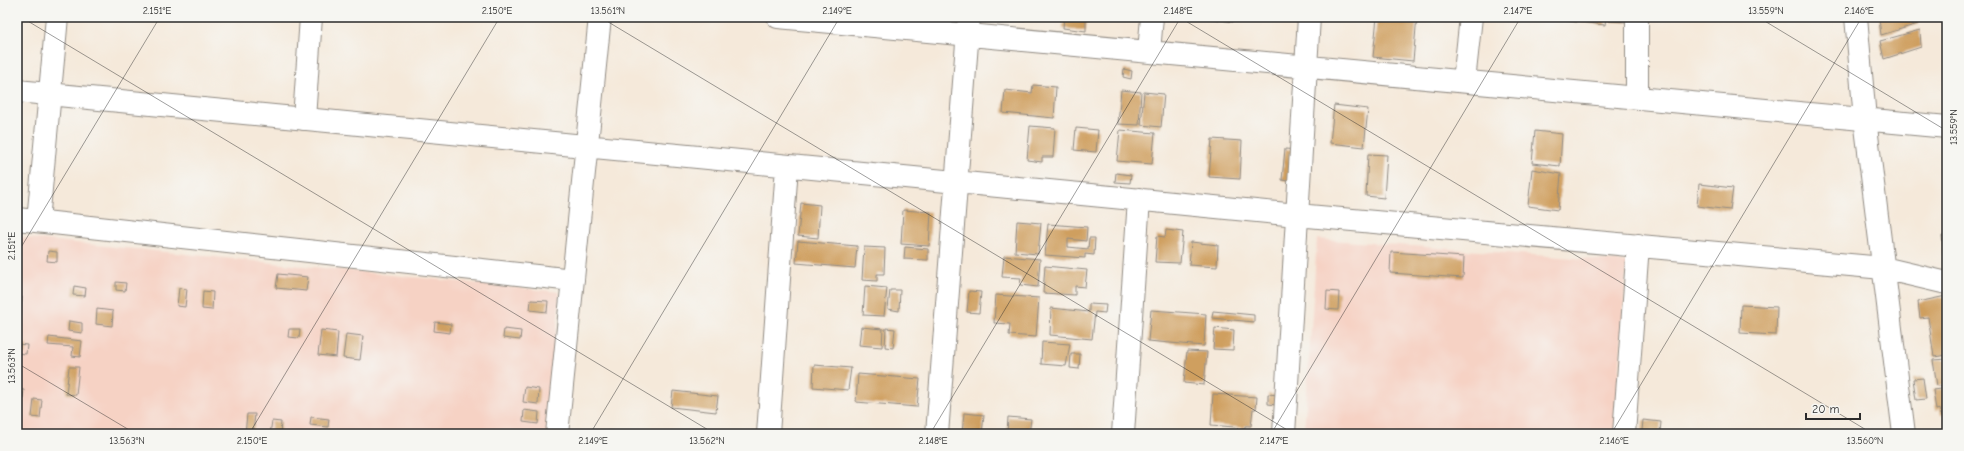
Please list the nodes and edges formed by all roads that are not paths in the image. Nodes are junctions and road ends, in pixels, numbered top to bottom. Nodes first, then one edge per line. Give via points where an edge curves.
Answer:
1 (57, 17) edge
2 (311, 17) edge
3 (600, 17) edge
4 (778, 17) edge
5 (1152, 17) edge
6 (1309, 17) edge
7 (1471, 17) edge
8 (1637, 17) edge
9 (1856, 17) edge
10 (968, 26) edge
11 (1149, 52) junction
12 (1306, 67) junction
13 (1464, 81) junction
14 (17, 91) edge
15 (50, 94) junction
16 (1636, 98) junction
17 (304, 119) junction
18 (1865, 119) junction
19 (1947, 127) edge
20 (587, 146) junction
21 (787, 166) junction
22 (956, 182) junction
23 (1139, 199) junction
24 (1297, 215) junction
25 (27, 220) edge
26 (1638, 245) junction
27 (1883, 268) junction
28 (573, 280) junction
29 (1947, 283) edge
30 (557, 434) edge
31 (768, 434) edge
32 (937, 434) edge
33 (1123, 434) edge
34 (1284, 434) edge
35 (1624, 434) edge
36 (1904, 434) edge

1 - 15 street
2 - 17 street
3 - 20 street
4 - 10 street
5 - 11 street
6 - 12 street
7 - 13 street
8 - 16 street
9 - 18 street
10 - 11 street
10 - 22 street
11 - 12 street
12 - 13 street
12 - 24 street
13 - 16 street
14 - 15 street
15 - 17 street
15 - 25 street
16 - 18 street
17 - 20 street
18 - 19 street
18 - 27 street
20 - 21 street
20 - 28 street
21 - 22 street
21 - 31 street
22 - 23 street
22 - 32 street
23 - 24 street
23 - 33 street
24 - 26 street
24 - 34 street
25 - 28 street
26 - 27 street
26 - 35 street
27 - 29 street
27 - 36 street
28 - 30 street

